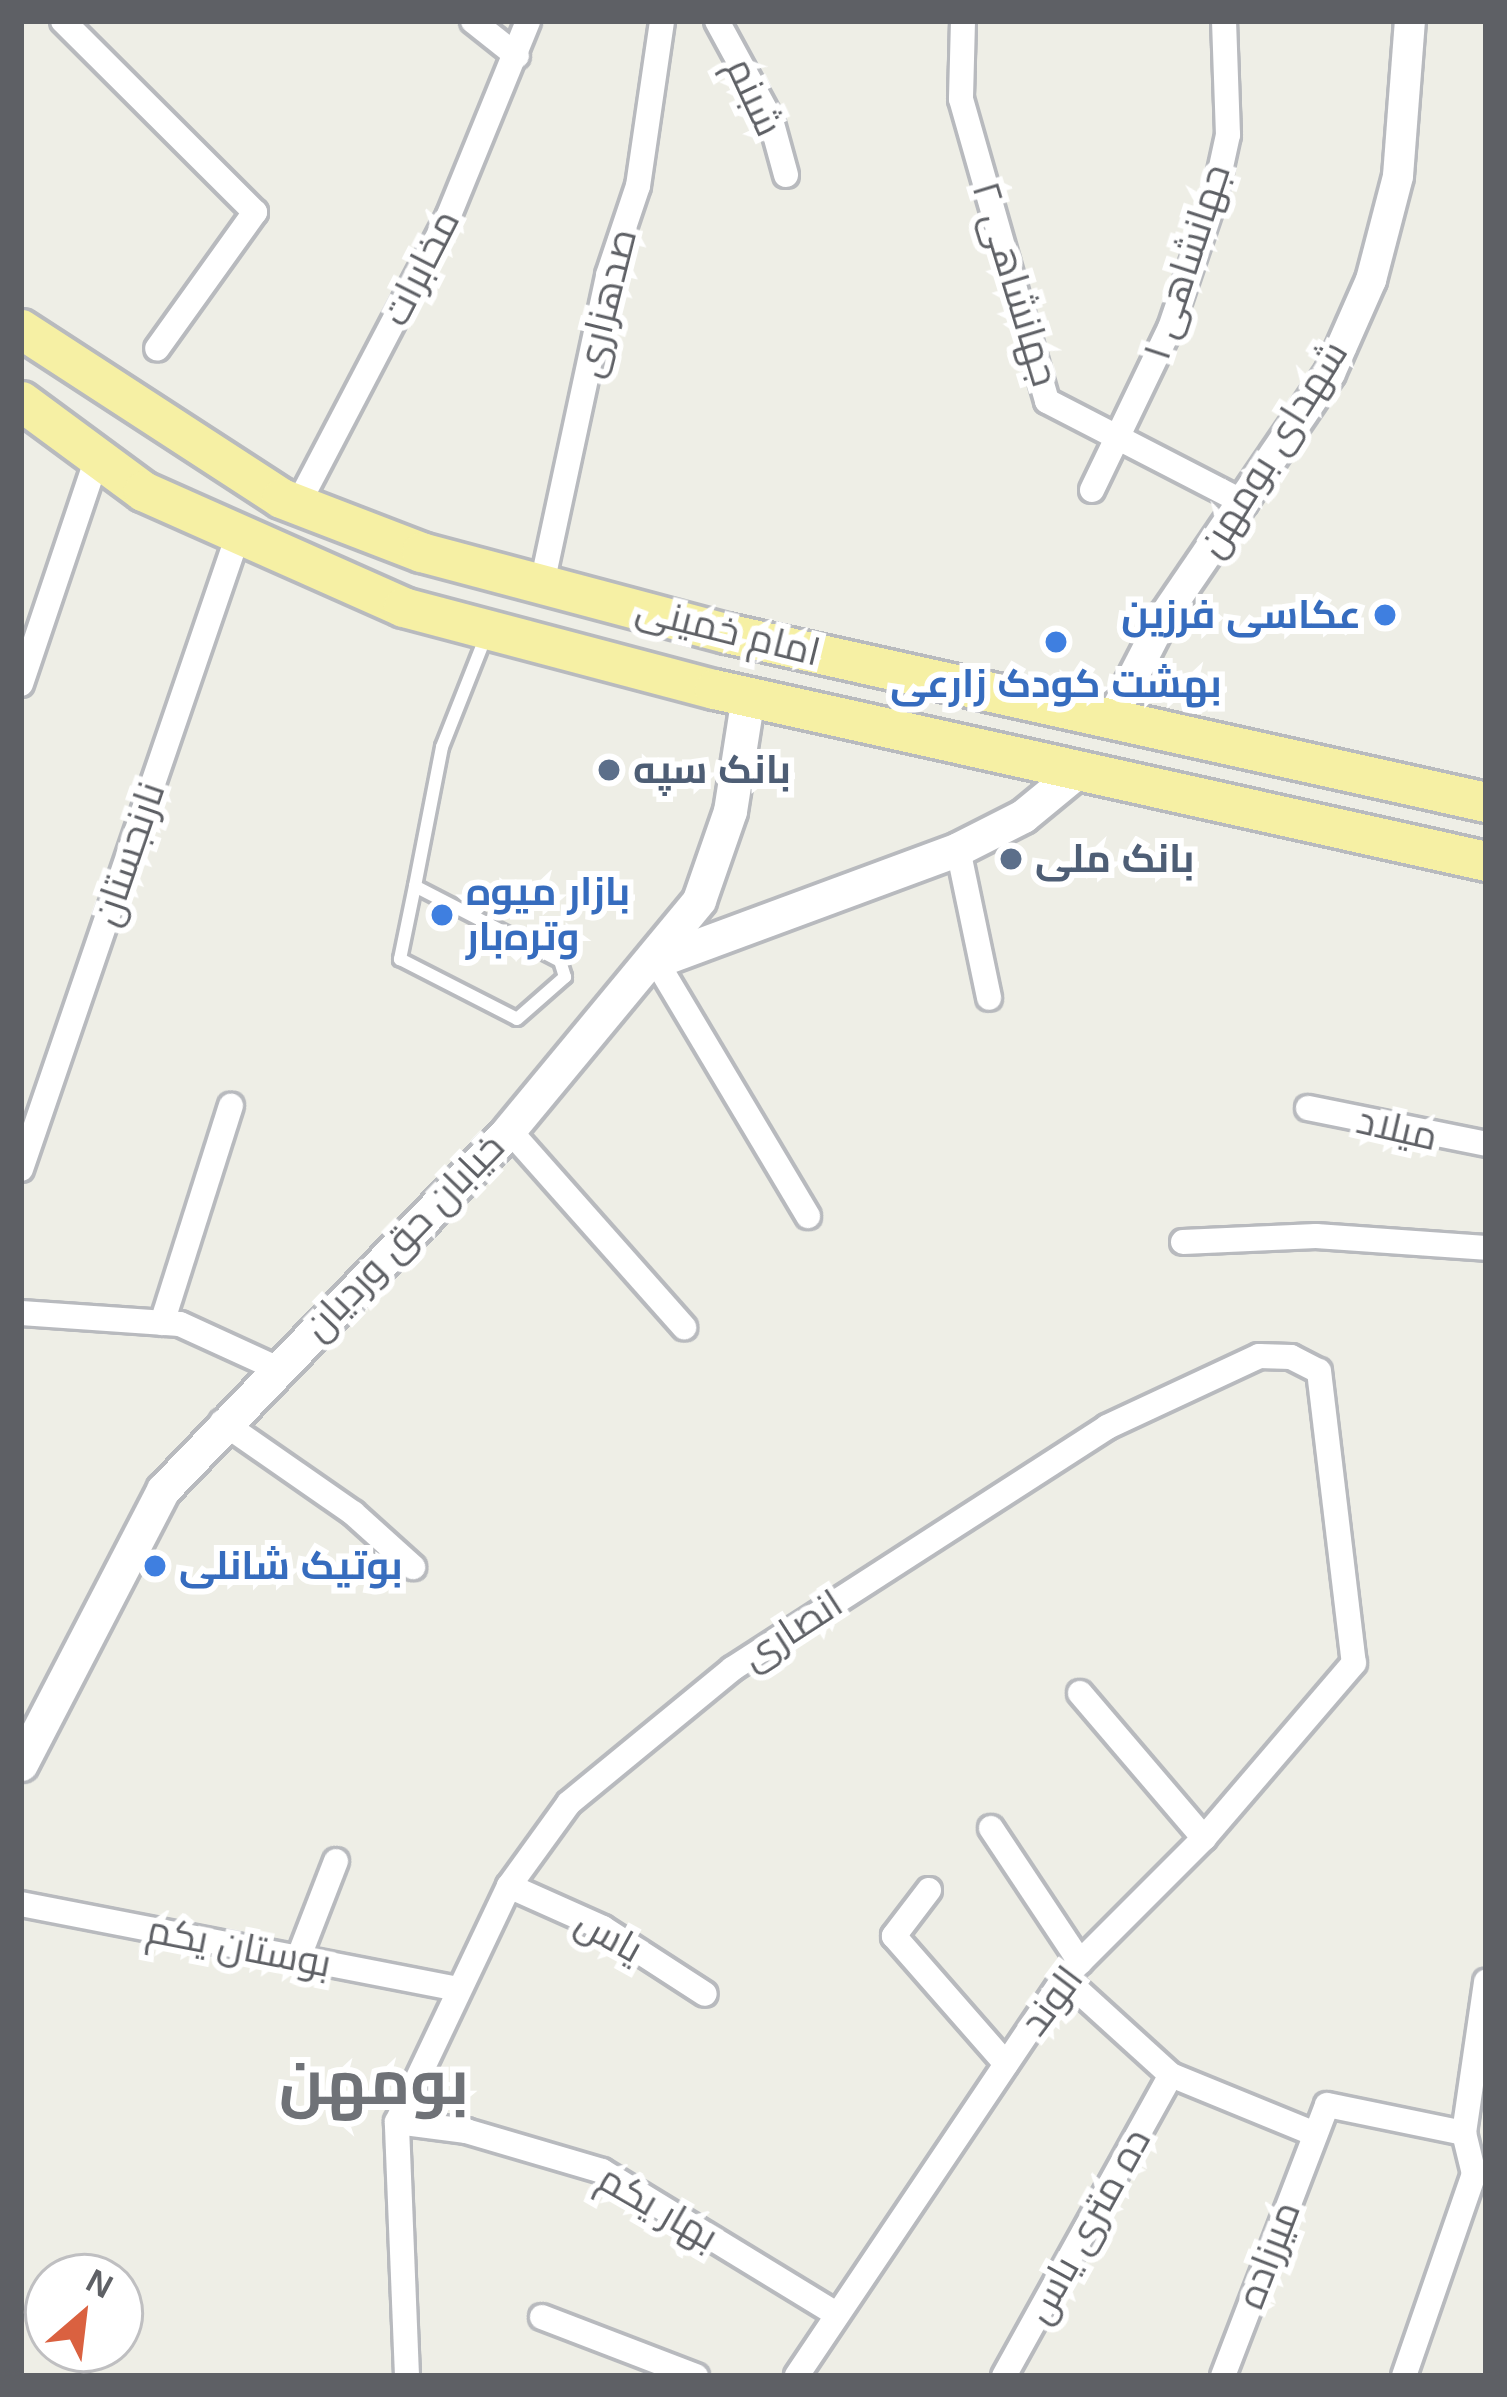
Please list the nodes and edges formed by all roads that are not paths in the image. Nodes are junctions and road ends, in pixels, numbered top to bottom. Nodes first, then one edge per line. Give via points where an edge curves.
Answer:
1 (63, 21) edge
2 (472, 21) edge
3 (528, 21) edge
4 (662, 21) edge
5 (717, 21) edge
6 (963, 21) edge
7 (1224, 21) edge
8 (1410, 21) edge
9 (518, 56) junction
10 (786, 175) dead end
11 (21, 329) edge
12 (157, 349) dead end
13 (21, 401) edge
14 (1122, 440) junction
15 (97, 458) junction
16 (1092, 490) dead end
17 (1245, 503) junction
18 (297, 506) junction
19 (237, 538) junction
20 (542, 584) junction
21 (489, 630) junction
22 (21, 685) edge
23 (748, 696) junction
24 (1112, 718) junction
25 (1079, 770) junction
26 (1486, 802) edge
27 (958, 849) junction
28 (1486, 861) edge
29 (415, 886) junction
30 (656, 961) junction
31 (988, 998) dead end
32 (231, 1106) dead end
33 (1308, 1108) dead end
34 (509, 1130) junction
35 (1486, 1144) edge
36 (21, 1169) edge
37 (808, 1216) dead end
38 (1183, 1242) dead end
39 (1486, 1248) edge
40 (21, 1312) edge
41 (162, 1323) junction
42 (685, 1327) dead end
43 (276, 1368) junction
44 (222, 1422) junction
45 (413, 1568) dead end
46 (1354, 1663) joint
47 (1080, 1694) dead end
48 (21, 1764) edge
49 (991, 1828) dead end
50 (1204, 1838) junction
51 (335, 1861) dead end
52 (509, 1886) junction
53 (929, 1891) dead end
54 (21, 1904) edge
55 (298, 1959) junction
56 (1072, 1970) junction
57 (1486, 1982) edge
58 (458, 1989) junction
59 (706, 1994) dead end
60 (1006, 2064) junction
61 (1172, 2075) junction
62 (397, 2122) junction
63 (1464, 2133) junction
64 (1315, 2134) junction
65 (1475, 2211) edge
66 (835, 2313) junction
67 (542, 2317) dead end
68 (406, 2376) edge
69 (696, 2376) edge
70 (797, 2376) edge
71 (1004, 2376) edge
72 (1223, 2376) edge
73 (1404, 2376) edge

1 - 12 street via 255,212
2 - 9 street
3 - 9 street, مخابرات
4 - 20 street, صدهزاری via 638,186 608,275
5 - 10 street, شبنم via 771,120
6 - 14 street, جهانشاهی ۲ via 961,98 1048,401
7 - 14 street, جهانشاهی ۱ via 1228,135 1214,199
8 - 17 street, شهدای بومهن via 1397,176 1371,280 1330,373
9 - 18 street, مخابرات via 449,215
11 - 18 highway, امام خمینی via 183,442
13 - 15 highway, امام خمینی
14 - 16 street, جهانشاهی ۱
14 - 17 street, جهانشاهی ۲
15 - 19 highway, امام خمینی
15 - 22 street
17 - 24 street, شهدای بومهن via 1165,615
18 - 20 highway, امام خمینی
19 - 21 highway, امام خمینی via 403,608
19 - 36 street, نارنجستان
20 - 24 highway, امام خمینی
21 - 23 highway, امام خمینی
21 - 29 lane via 442,747
23 - 25 highway, امام خمینی
23 - 30 main road, خیابان حق وردیان via 730,811 707,878
24 - 26 highway, امام خمینی
25 - 27 main road via 1023,816
25 - 28 highway, امام خمینی
27 - 30 main road
27 - 31 street
29 - 29 lane via 400,959 517,1019 565,977 560,961
30 - 34 main road, خیابان حق وردیان
30 - 37 street
32 - 41 street
33 - 35 street, میلاد
34 - 42 street
34 - 43 main road, خیابان حق وردیان
38 - 39 street via 1316,1236
40 - 41 street
41 - 43 street
43 - 44 main road, خیابان حق وردیان
44 - 45 street via 353,1513
44 - 48 main road, خیابان حق وردیان via 163,1490 115,1570
46 - 50 street, الوند
46 - 52 street, انصاری via 1319,1371 1258,1355 1107,1427 732,1669 569,1803
47 - 50 street
49 - 56 street
50 - 56 street, الوند
51 - 55 street
52 - 58 street, انصاری
52 - 59 street, یاس via 603,1928
53 - 60 street via 893,1936
54 - 55 street, بوستان یکم
55 - 58 street, بوستان یکم
56 - 60 street, الوند
56 - 61 street
57 - 63 street
58 - 62 street, انصاری
60 - 66 street, الوند
61 - 64 street
61 - 71 street, ده متری یاس
62 - 66 street, بهار یکم via 466,2131 602,2171
62 - 68 street, انصاری
63 - 64 street via 1327,2104
63 - 65 street
64 - 72 street, میرزاده
65 - 73 street
66 - 70 street, الوند
67 - 69 street

